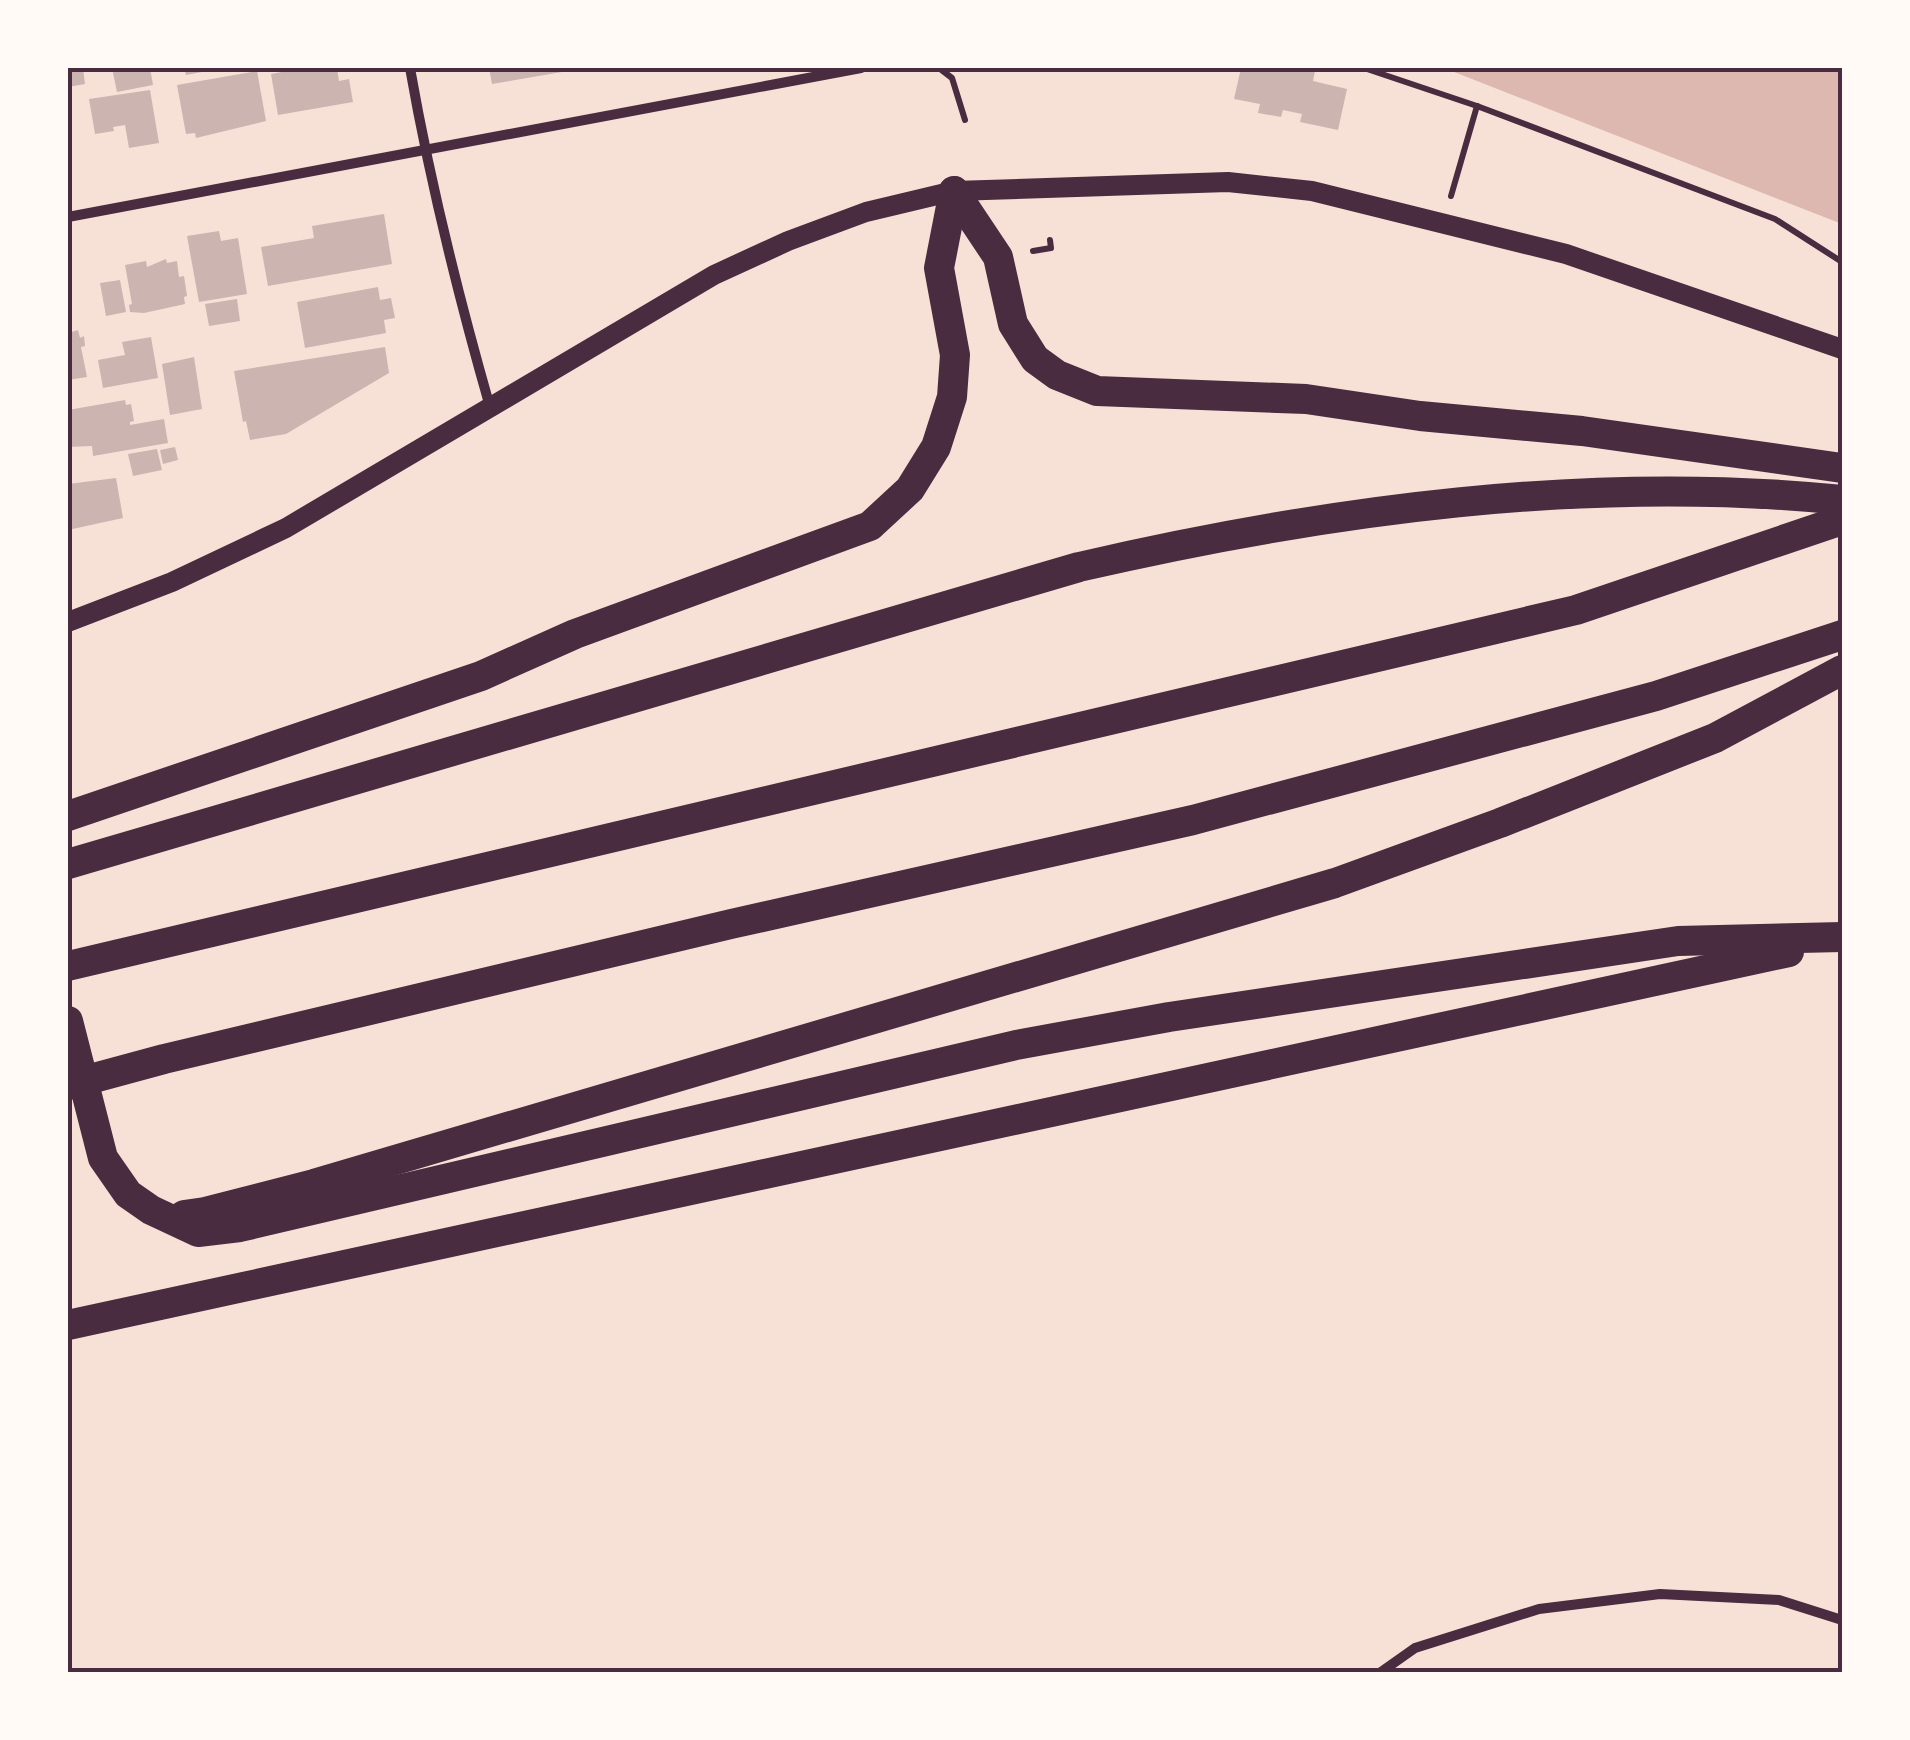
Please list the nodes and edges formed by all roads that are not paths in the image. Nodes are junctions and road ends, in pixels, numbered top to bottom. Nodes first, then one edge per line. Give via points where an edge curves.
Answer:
1 (410, 68) edge
2 (861, 68) edge
3 (424, 149) junction
4 (954, 191) junction
5 (68, 217) edge
6 (1842, 349) edge
7 (490, 408) junction
8 (1842, 468) edge
9 (1842, 500) edge
10 (1842, 520) edge
11 (68, 622) edge
12 (1842, 635) edge
13 (1842, 670) edge
14 (68, 816) edge
15 (68, 864) edge
16 (1842, 938) edge
17 (68, 966) edge
18 (68, 1021) edge
19 (68, 1085) edge
20 (166, 1216) junction
21 (68, 1325) edge
22 (1842, 1620) edge
23 (1382, 1672) edge

1 - 3 street
2 - 3 street
3 - 5 street
3 - 7 street
4 - 6 main road via 1228,182 1312,191 1582,260
4 - 7 main road via 866,212 714,275
4 - 8 highway via 998,257 1013,324 1035,359 1097,391 1306,399
4 - 14 highway via 939,268 955,355 952,397 936,447 910,490 870,526 591,627 481,676
7 - 11 main road via 286,528
9 - 15 highway via 1593,494 1374,511 1206,538 1079,568
10 - 17 highway via 1576,610
12 - 19 highway via 1656,696 1194,820
13 - 20 highway via 1715,738 1335,883 314,1184
16 - 20 highway via 1678,942 1169,1016 1016,1045 240,1226 198,1232
16 - 21 highway
18 - 20 highway via 103,1158 128,1194
22 - 23 street via 1779,1600 1660,1594 1539,1609 1415,1648

